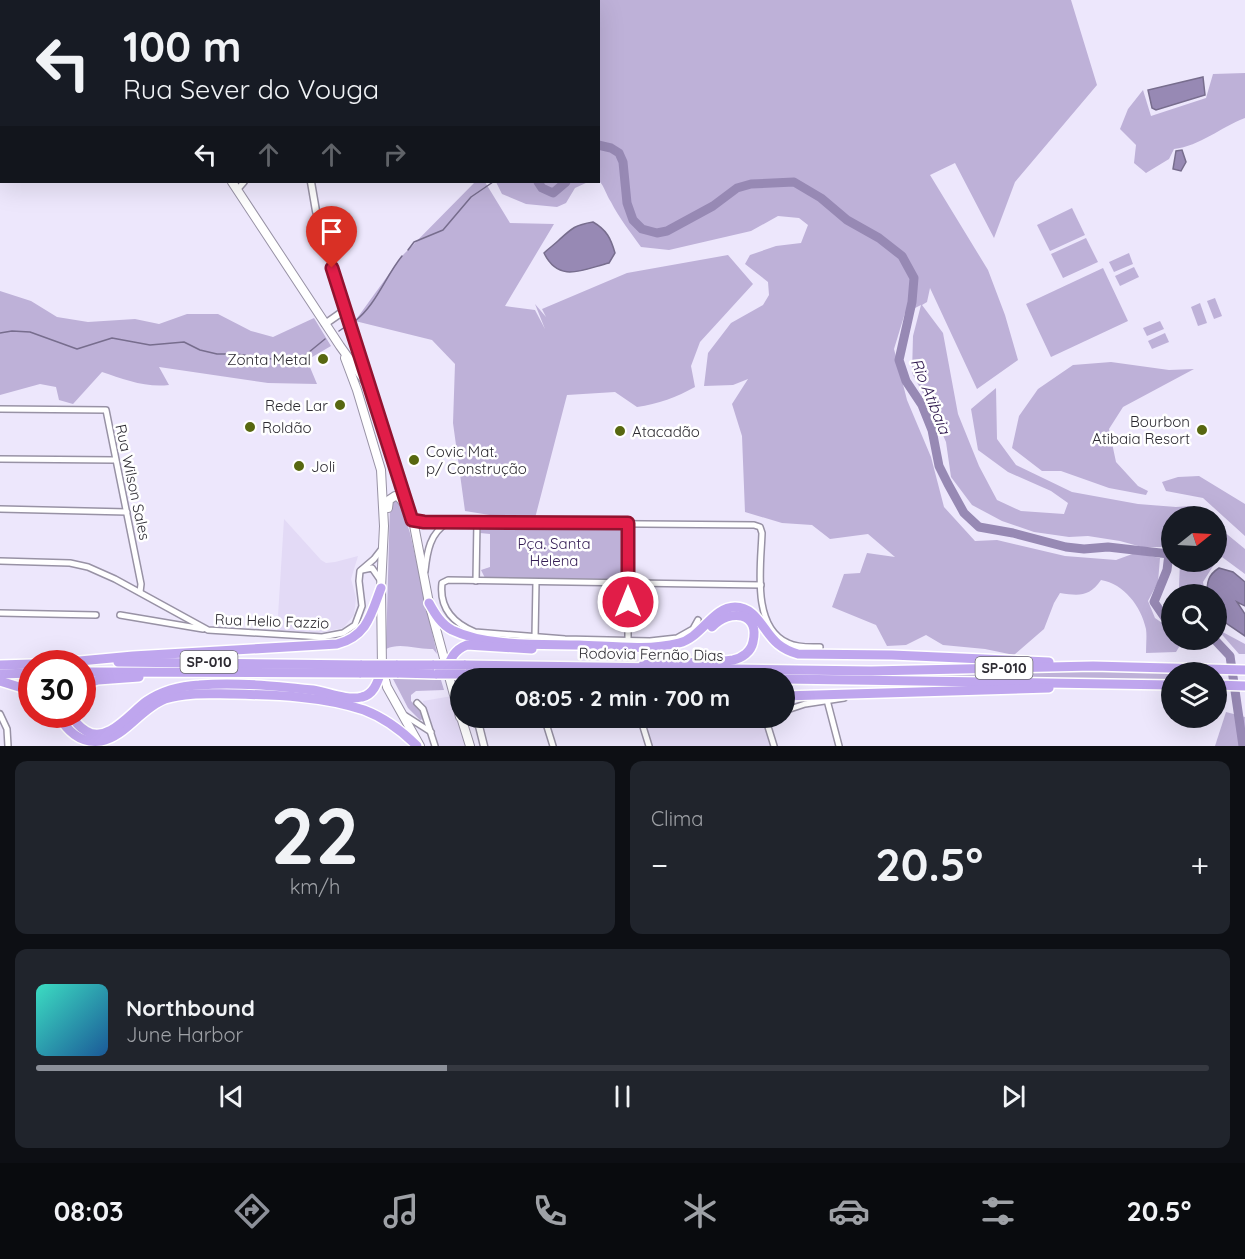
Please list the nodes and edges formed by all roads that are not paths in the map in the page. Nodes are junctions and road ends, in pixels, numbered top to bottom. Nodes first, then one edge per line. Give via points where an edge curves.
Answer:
1 (233, 183) edge
2 (243, 183) edge
3 (311, 183) edge
4 (237, 190) junction
5 (345, 310) junction
6 (326, 324) junction
7 (340, 346) junction
8 (370, 388) junction
9 (0, 409) edge
10 (364, 412) junction
11 (388, 448) junction
12 (0, 459) edge
13 (115, 460) junction
14 (0, 509) edge
15 (127, 512) junction
16 (412, 518) junction
17 (453, 521) junction
18 (477, 521) junction
19 (628, 523) junction
20 (384, 526) junction
21 (383, 546) junction
22 (0, 561) edge
23 (360, 571) junction
24 (424, 581) junction
25 (476, 581) junction
26 (536, 582) junction
27 (628, 582) junction
28 (381, 585) junction
29 (761, 585) junction
30 (140, 592) junction
31 (429, 603) junction
32 (0, 613) edge
33 (96, 615) dead end
34 (120, 615) dead end
35 (698, 620) dead end
36 (207, 630) junction
37 (535, 637) junction
38 (628, 640) junction
39 (820, 647) dead end
40 (96, 660) edge
41 (18, 664) edge
42 (96, 664) edge
43 (0, 665) edge
44 (1093, 666) junction
45 (626, 668) edge
46 (362, 669) junction
47 (382, 669) junction
48 (439, 670) junction
49 (450, 670) edge
50 (1245, 670) edge
51 (236, 671) junction
52 (795, 671) edge
53 (96, 672) edge
54 (18, 673) edge
55 (0, 674) edge
56 (795, 679) edge
57 (0, 681) edge
58 (96, 681) edge
59 (1092, 684) junction
60 (1161, 685) edge
61 (1227, 686) edge
62 (1245, 686) edge
63 (18, 687) edge
64 (450, 694) edge
65 (885, 694) junction
66 (795, 696) edge
67 (827, 700) junction
68 (417, 703) dead end
69 (795, 707) edge
70 (402, 713) junction
71 (0, 714) edge
72 (68, 728) edge
73 (82, 728) edge
74 (464, 728) edge
75 (480, 728) edge
76 (547, 728) edge
77 (643, 728) edge
78 (768, 728) edge
79 (431, 732) junction
80 (8, 746) edge
81 (418, 746) edge
82 (435, 746) edge
83 (470, 746) edge
84 (484, 746) edge
85 (553, 746) edge
86 (649, 746) edge
87 (774, 746) edge
88 (839, 746) edge

1 - 4 main road
2 - 4 street
3 - 5 street
4 - 6 main road
5 - 6 street
5 - 8 street
6 - 7 main road
7 - 8 main road
7 - 10 main road
8 - 11 main road
9 - 13 street, Rua Wilson Sales via 106,410
10 - 11 main road via 378,422
10 - 20 main road via 381,470
11 - 16 main road
12 - 13 street
13 - 15 street, Rua Wilson Sales
14 - 15 street
15 - 30 street, Rua Wilson Sales
16 - 17 street via 424,522
16 - 20 main road via 399,497 391,497
16 - 24 main road
17 - 18 street
17 - 24 street via 434,534
18 - 19 street
18 - 25 street
19 - 27 street
19 - 29 street via 760,527
20 - 21 main road
21 - 23 street
21 - 28 main road
22 - 30 street, Rua Helio Fazzio via 70,563 88,567
23 - 28 street via 372,568
23 - 36 street, Rua Helio Fazzio via 361,612 355,625 343,633 322,637
24 - 31 main road
25 - 26 street
25 - 37 street via 444,581 443,602 453,620 475,632
26 - 27 street
26 - 37 street
27 - 29 street
27 - 38 street
28 - 40 highway via 362,632 337,644
28 - 47 main road
29 - 39 street via 763,611 775,633 792,645
30 - 36 street, Rua Helio Fazzio
31 - 44 highway via 437,617 454,631 513,642 628,647 682,643 717,613 736,607 757,616 777,644 798,654
31 - 48 main road
32 - 33 street
34 - 36 street
35 - 38 street via 677,638
37 - 38 street
41 - 43 highway
42 - 46 highway, Rodovia Fernão Dias / SP-010
44 - 50 highway, Rodovia Fernão Dias / SP-010
44 - 52 highway, Rodovia Fernão Dias / SP-010
45 - 48 highway via 732,660 752,647 753,628 745,618 733,615 718,620 685,647 645,653 467,645 459,648
46 - 48 highway, Rodovia Fernão Dias / SP-010, bridge
46 - 51 highway, Rodovia Fernão Dias / SP-010
47 - 70 main road
47 - 73 highway via 374,688 361,698 222,683 170,690 149,700 102,734
48 - 49 highway, Rodovia Fernão Dias / SP-010, bridge
48 - 64 main road
51 - 53 highway, Rodovia Fernão Dias / SP-010
51 - 58 highway
54 - 55 highway
56 - 59 highway, SP-010
57 - 63 highway
59 - 60 highway, SP-010
59 - 65 highway
61 - 62 highway
65 - 66 highway
65 - 67 street
67 - 69 street
67 - 88 street
68 - 79 street
70 - 79 street
70 - 81 main road
71 - 80 street via 7,729
72 - 81 highway via 73,735 100,741 123,729 144,710 182,694 276,695 363,710 394,726
74 - 83 main road
75 - 84 street
76 - 85 street
77 - 86 street
78 - 87 street
79 - 82 street

